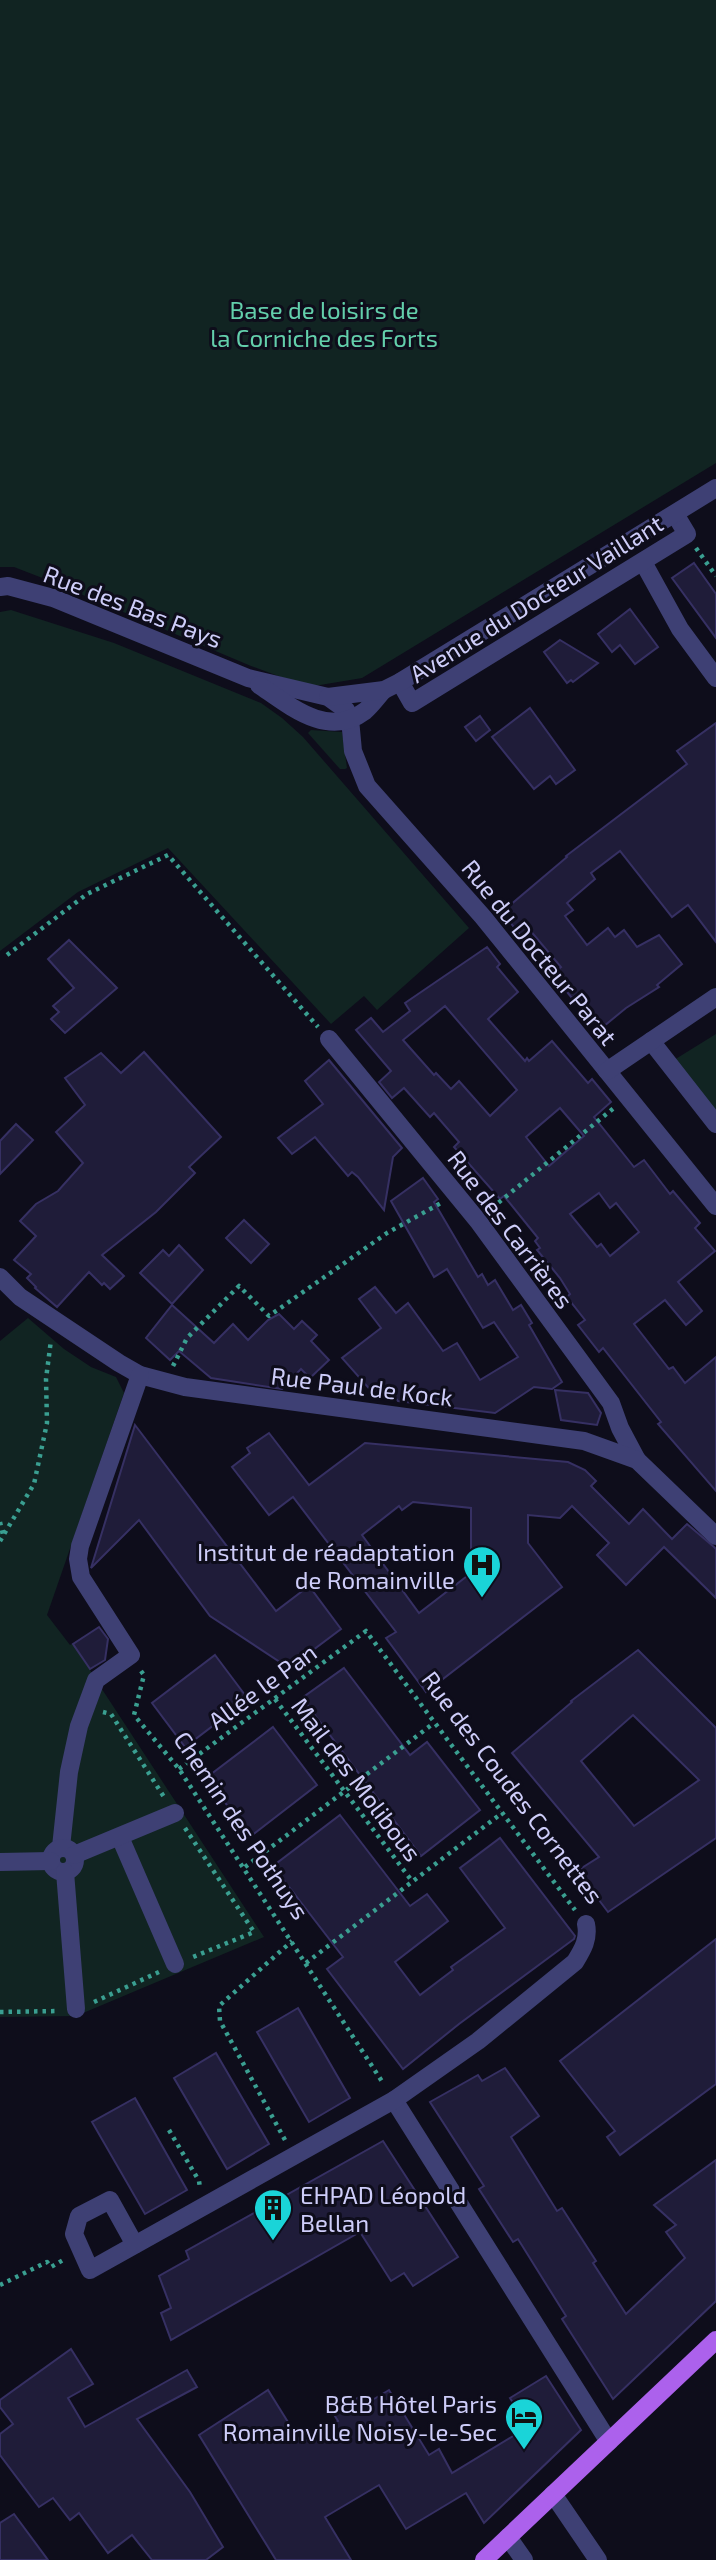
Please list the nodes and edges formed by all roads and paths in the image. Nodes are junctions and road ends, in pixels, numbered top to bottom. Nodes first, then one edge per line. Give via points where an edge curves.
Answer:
1 (716, 488) edge
2 (675, 514) junction
3 (687, 534) junction
4 (643, 562) junction
5 (716, 576) edge
6 (0, 587) edge
7 (248, 678) junction
8 (716, 678) edge
9 (392, 686) junction
10 (328, 697) junction
11 (350, 719) junction
12 (7, 955) dead end
13 (716, 997) edge
14 (329, 1040) joint
15 (651, 1041) junction
16 (607, 1071) junction
17 (626, 1097) junction
18 (716, 1124) edge
19 (457, 1195) junction
20 (716, 1206) edge
21 (478, 1221) junction
22 (0, 1277) edge
23 (54, 1321) junction
24 (140, 1375) junction
25 (164, 1382) junction
26 (637, 1460) junction
27 (0, 1522) edge
28 (4, 1535) junction
29 (716, 1535) edge
30 (0, 1541) edge
31 (366, 1631) joint
32 (131, 1655) junction
33 (275, 1699) junction
34 (434, 1723) junction
35 (179, 1769) junction
36 (345, 1791) junction
37 (175, 1813) dead end
38 (502, 1813) junction
39 (120, 1837) junction
40 (63, 1859) junction
41 (0, 1862) edge
42 (245, 1867) junction
43 (412, 1881) junction
44 (586, 1924) joint
45 (292, 1941) junction
46 (306, 1963) junction
47 (175, 1964) dead end
48 (75, 2008) dead end
49 (394, 2100) junction
50 (169, 2130) dead end
51 (293, 2156) junction
52 (203, 2206) junction
53 (135, 2245) junction
54 (81, 2250) junction
55 (0, 2285) edge
56 (716, 2340) edge
57 (609, 2442) junction
58 (554, 2494) junction
59 (508, 2537) junction
60 (484, 2560) edge
61 (524, 2560) edge
62 (598, 2560) edge

1 - 2 street, Avenue du Docteur Vaillant
2 - 3 street, Avenue du Docteur Vaillant
2 - 9 street, Avenue du Docteur Vaillant
3 - 4 street, Avenue du Docteur Vaillant
3 - 5 path
4 - 8 street via 680,629
4 - 9 street, Avenue du Docteur Vaillant via 412,704
6 - 7 street, Rue des Bas Pays via 53,598
7 - 10 street, Rue des Bas Pays
7 - 11 street, Rue des Bas Pays via 301,713 326,723
9 - 10 street, Avenue du Docteur Vaillant
9 - 11 street, Avenue du Docteur Vaillant
10 - 11 street via 346,710
11 - 16 street, Rue du Docteur Parat via 353,751 367,786 483,917
12 - 14 path via 87,894 168,855
13 - 15 street
14 - 19 street, Rue des Carrières
15 - 16 street
15 - 18 street
16 - 17 street, Rue du Docteur Parat
17 - 20 street, Rue du Docteur Parat
17 - 21 path
19 - 21 street, Rue des Carrières
19 - 25 path via 387,1233 269,1316 239,1286 187,1338
21 - 26 street, Rue des Carrières via 611,1403
22 - 23 street, Rue Paul de Kock
23 - 24 street, Rue Paul de Kock
23 - 28 path via 46,1380 47,1423 34,1484
24 - 25 street, Rue Paul de Kock
24 - 32 street via 78,1559 81,1577
25 - 26 street, Rue Paul de Kock via 584,1441
26 - 29 street, Rue Paul de Kock
27 - 28 path
28 - 30 path
31 - 33 path, Allée le Pan
31 - 34 path, Rue des Coudes Cornettes
32 - 35 path, Chemin des Pothuys via 144,1675 134,1715
32 - 40 street via 96,1680 83,1716 69,1772
33 - 35 path, Allée le Pan
33 - 36 path, Mail des Molibous
34 - 36 path
34 - 38 path, Rue des Coudes Cornettes
35 - 42 path, Chemin des Pothuys
36 - 42 path
36 - 43 path, Mail des Molibous
37 - 39 street
38 - 43 path
38 - 44 path, Rue des Coudes Cornettes
39 - 40 street
39 - 47 street
40 - 41 street
40 - 48 street
42 - 45 path, Chemin des Pothuys
43 - 46 path
44 - 49 street, Rue des Coudes Cornettes via 585,1946 575,1962 478,2041
45 - 46 path, Chemin des Pothuys
45 - 51 path via 219,2006 220,2021
46 - 49 path, Chemin des Pothuys
49 - 51 street, Rue des Coudes Cornettes
49 - 57 street
50 - 52 path via 199,2180
51 - 52 street, Rue des Coudes Cornettes
52 - 53 street, Rue des Coudes Cornettes
53 - 54 street, Rue des Coudes Cornettes via 90,2270
53 - 54 street via 110,2200 79,2216 74,2234
54 - 55 path via 51,2267 47,2262
56 - 57 main road
57 - 58 main road
58 - 59 main road
58 - 62 street
59 - 60 main road
59 - 61 street

